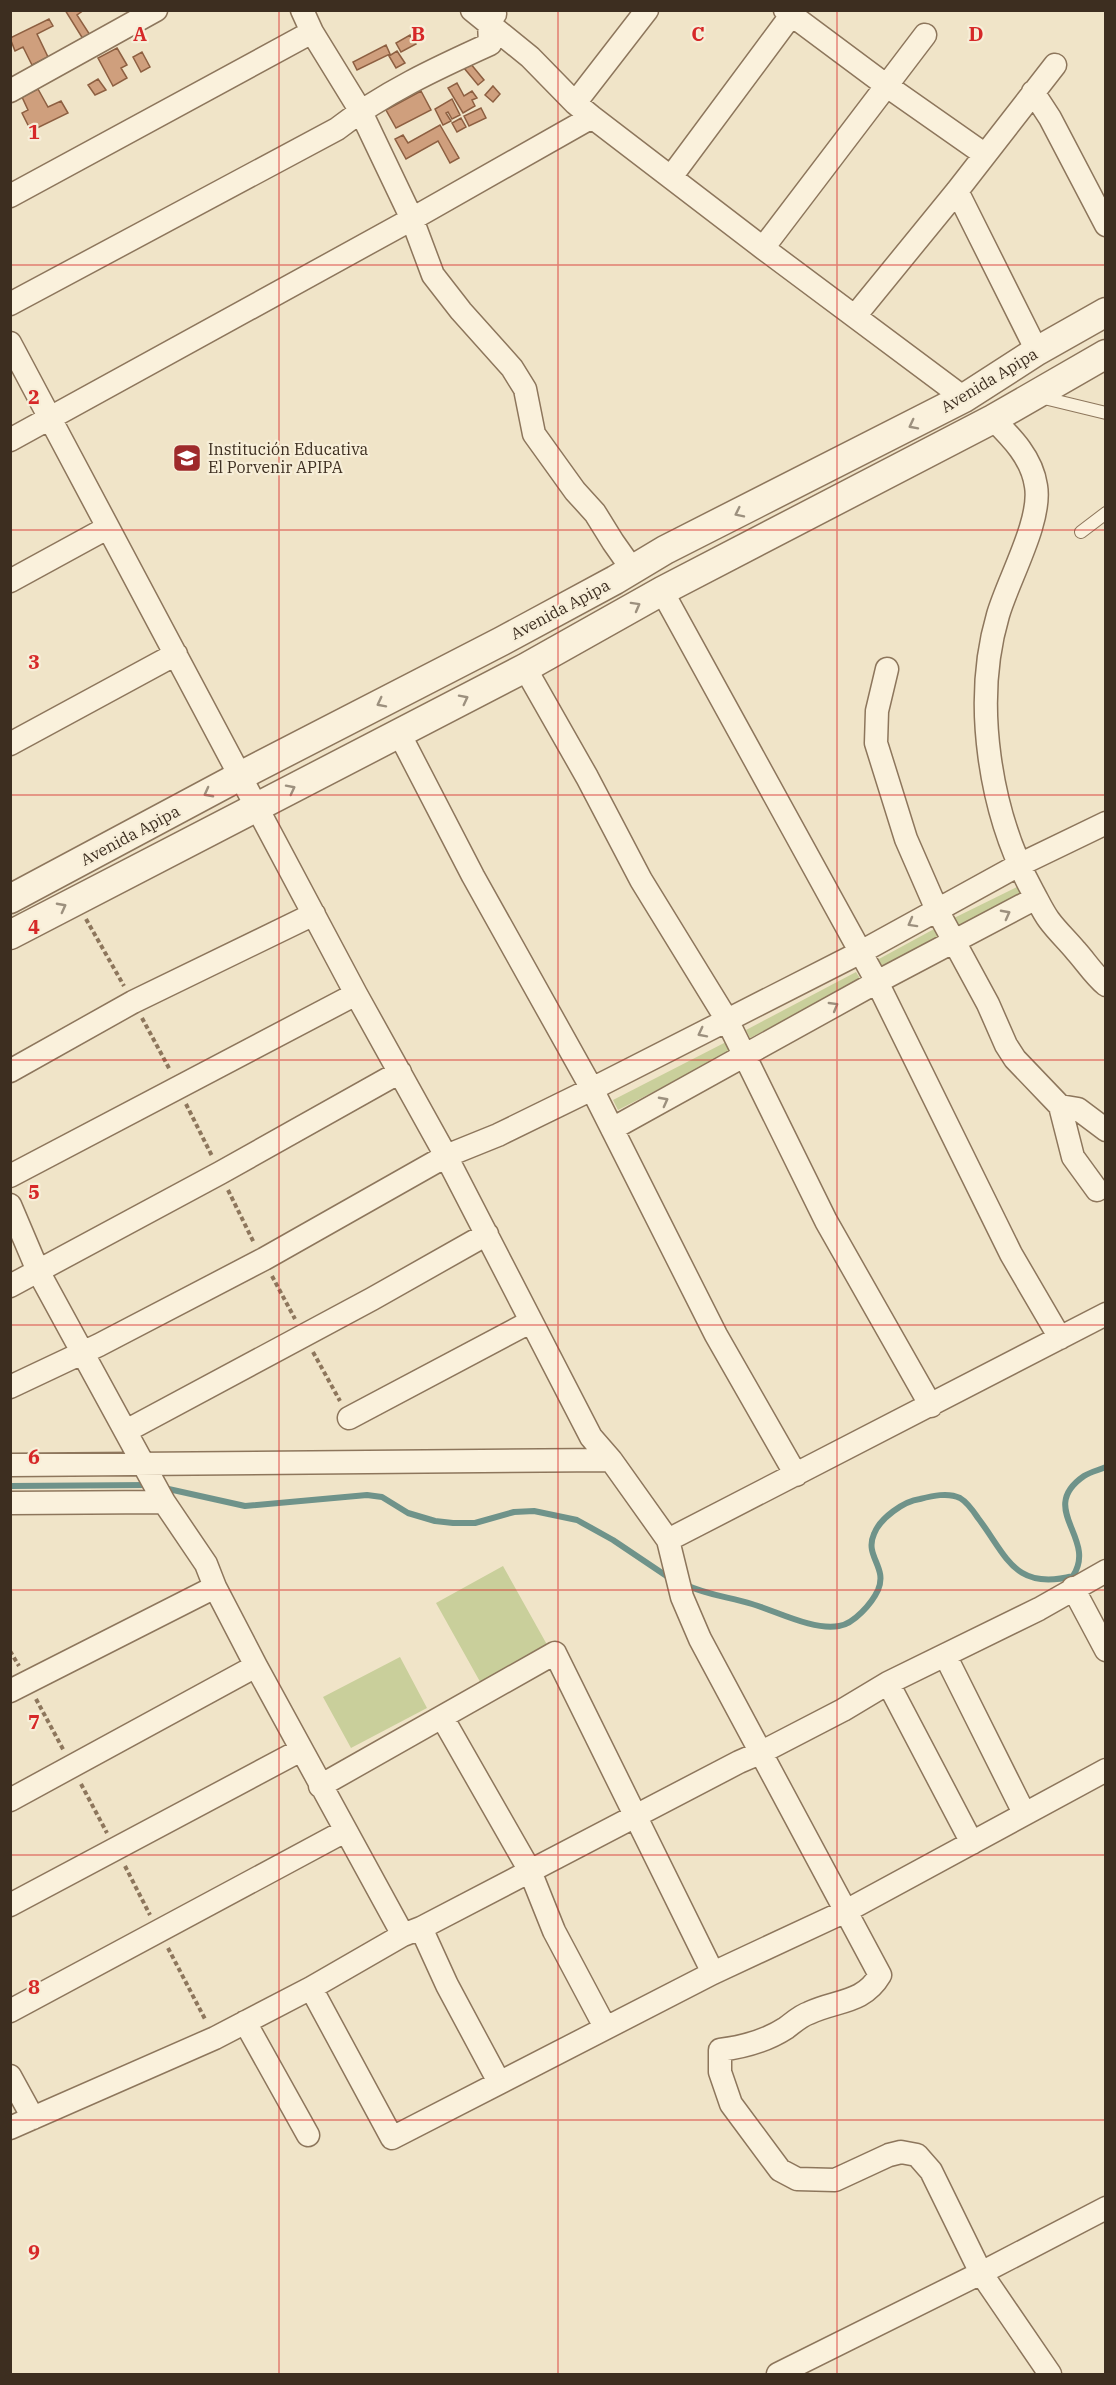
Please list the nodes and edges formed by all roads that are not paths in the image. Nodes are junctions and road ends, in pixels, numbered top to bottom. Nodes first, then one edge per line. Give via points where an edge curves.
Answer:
1 (156, 10) edge
2 (302, 10) edge
3 (647, 10) edge
4 (791, 12) edge
5 (486, 14) edge
6 (312, 32) junction
7 (925, 35) dead end
8 (1055, 65) dead end
9 (887, 86) junction
10 (10, 91) edge
11 (1033, 92) junction
12 (583, 110) junction
13 (360, 111) junction
14 (984, 154) junction
15 (671, 177) junction
16 (957, 191) junction
17 (10, 196) edge
18 (412, 219) junction
19 (1106, 225) edge
20 (763, 248) junction
21 (10, 304) edge
22 (1106, 312) edge
23 (855, 316) junction
24 (10, 344) edge
25 (1038, 351) junction
26 (1106, 354) edge
27 (1033, 395) junction
28 (964, 398) junction
29 (1106, 413) edge
30 (51, 418) junction
31 (993, 419) junction
32 (10, 440) edge
33 (1106, 513) edge
34 (107, 528) junction
35 (1081, 532) dead end
36 (632, 569) junction
37 (10, 581) edge
38 (662, 591) junction
39 (176, 654) junction
40 (525, 668) junction
41 (887, 669) dead end
42 (399, 733) junction
43 (10, 744) edge
44 (240, 776) junction
45 (256, 807) junction
46 (1106, 823) edge
47 (1019, 865) junction
48 (1036, 898) junction
49 (10, 899) edge
50 (937, 910) junction
51 (314, 914) junction
52 (10, 935) edge
53 (954, 942) junction
54 (861, 952) junction
55 (876, 982) junction
56 (1106, 985) edge
57 (356, 994) junction
58 (727, 1020) junction
59 (746, 1056) junction
60 (10, 1071) edge
61 (400, 1072) junction
62 (592, 1089) junction
63 (1060, 1106) junction
64 (612, 1129) junction
65 (1106, 1130) edge
66 (446, 1156) junction
67 (10, 1176) edge
68 (1097, 1190) dead end
69 (10, 1205) edge
70 (487, 1234) junction
71 (38, 1271) junction
72 (10, 1286) edge
73 (1106, 1314) edge
74 (530, 1322) junction
75 (1060, 1338) junction
76 (83, 1351) junction
77 (10, 1387) edge
78 (931, 1406) junction
79 (349, 1418) dead end
80 (126, 1431) junction
81 (611, 1460) junction
82 (144, 1463) junction
83 (10, 1465) edge
84 (796, 1475) junction
85 (164, 1502) junction
86 (10, 1503) edge
87 (668, 1540) junction
88 (1106, 1571) edge
89 (215, 1587) junction
90 (1073, 1588) junction
91 (1106, 1650) edge
92 (945, 1654) junction
93 (256, 1666) junction
94 (888, 1683) junction
95 (10, 1691) edge
96 (442, 1717) junction
97 (301, 1750) junction
98 (762, 1752) junction
99 (1106, 1770) edge
100 (321, 1786) junction
101 (10, 1800) edge
102 (1024, 1813) junction
103 (637, 1816) junction
104 (345, 1831) junction
105 (972, 1843) junction
106 (530, 1871) junction
107 (10, 1905) edge
108 (846, 1911) junction
109 (412, 1931) junction
110 (713, 1973) junction
111 (311, 1988) junction
112 (10, 2011) edge
113 (245, 2022) junction
114 (605, 2027) junction
115 (10, 2076) edge
116 (499, 2082) junction
117 (33, 2118) junction
118 (10, 2128) edge
119 (308, 2134) dead end
120 (1106, 2208) edge
121 (981, 2273) junction
122 (778, 2374) edge
123 (1050, 2374) edge

1 - 10 street
2 - 6 street
3 - 12 street
4 - 9 street
4 - 15 street
5 - 12 street
5 - 13 street via 490,44
6 - 13 street
6 - 17 street
7 - 9 street
8 - 11 street
9 - 14 street
9 - 20 street
11 - 14 street
11 - 19 street
12 - 15 street
12 - 18 street
13 - 18 street
13 - 21 street via 337,129
14 - 16 street
15 - 20 street
16 - 23 street
16 - 25 street
18 - 30 street
18 - 36 street via 433,275 512,368 525,389 534,434
20 - 23 street
22 - 25 street, Avenida Apipa
23 - 28 street
24 - 30 street
25 - 28 street, Avenida Apipa
26 - 27 street, Avenida Apipa
27 - 29 lane
27 - 31 street, Avenida Apipa
28 -> 36 street, Avenida Apipa
30 - 32 street
30 - 34 street
31 - 38 street, Avenida Apipa
31 - 47 street via 1015,441 1037,488 1034,519 997,616 988,660 991,765 999,809
33 - 35 lane
34 - 37 street
34 - 39 street
36 -> 44 street, Avenida Apipa
40 -> 38 street, Avenida Apipa
38 - 54 street
39 - 43 street
39 - 44 street
42 -> 40 street, Avenida Apipa
40 - 58 street via 641,880
41 - 50 street via 877,711 876,742 906,839
45 -> 42 street, Avenida Apipa
42 - 62 street via 473,876
44 - 45 street
44 -> 49 street, Avenida Apipa
45 - 51 street
52 -> 45 street, Avenida Apipa
46 - 47 street
47 - 48 street
47 - 50 street
53 -> 48 street
48 - 56 street via 1048,919
50 - 53 street
50 -> 54 street
51 - 57 street
51 - 60 street via 133,1002
53 - 55 street
53 - 63 street via 1015,1059
54 - 55 street
54 - 58 street
59 -> 55 street
55 - 75 street via 1011,1254
57 - 61 street
57 - 67 street
58 - 59 street
58 -> 62 street
64 -> 59 street
59 - 78 street via 826,1221
61 - 66 street
61 - 71 street
62 - 64 street
62 - 66 street
63 - 65 street via 1078,1109
63 - 68 street via 1073,1157
64 - 84 street via 716,1335
66 - 70 street
66 - 76 street via 264,1259
69 - 71 street
70 - 74 street
70 - 80 street
71 - 72 street
71 - 76 street
73 - 75 street
74 - 79 street
74 - 81 street via 591,1437
75 - 78 street
76 - 77 street
76 - 80 street
78 - 84 street
80 - 82 street
81 - 82 street
81 - 87 street
82 - 83 street
82 - 85 street
84 - 87 street
85 - 86 street
85 - 89 street via 206,1564
87 - 98 street via 681,1597 700,1640
88 - 90 street
89 - 93 street
89 - 95 street
90 - 91 street
90 - 92 street via 1039,1609
92 - 94 street
92 - 102 street
93 - 97 street
93 - 101 street
94 - 98 street
94 - 105 street
96 - 100 street
96 - 103 street via 555,1653
96 - 106 street
97 - 100 street
97 - 107 street
98 - 103 street
98 - 108 street
99 - 102 street
100 - 104 street
102 - 105 street
103 - 106 street
103 - 110 street
104 - 109 street
104 - 112 street
105 - 108 street
106 - 109 street
106 - 114 street via 554,1931
108 - 110 street
108 - 121 street via 880,1976 873,1987 862,1995 808,2013 769,2037 720,2050 724,2087 731,2104 780,2170 797,2179 835,2180 889,2155 917,2155 931,2171
109 - 111 street
109 - 116 street via 447,1985
110 - 114 street
111 - 113 street
111 - 116 street via 392,2138
113 - 117 street
113 - 119 street
114 - 116 street
115 - 117 street
117 - 118 street
120 - 121 street
121 - 122 street
121 - 123 street

